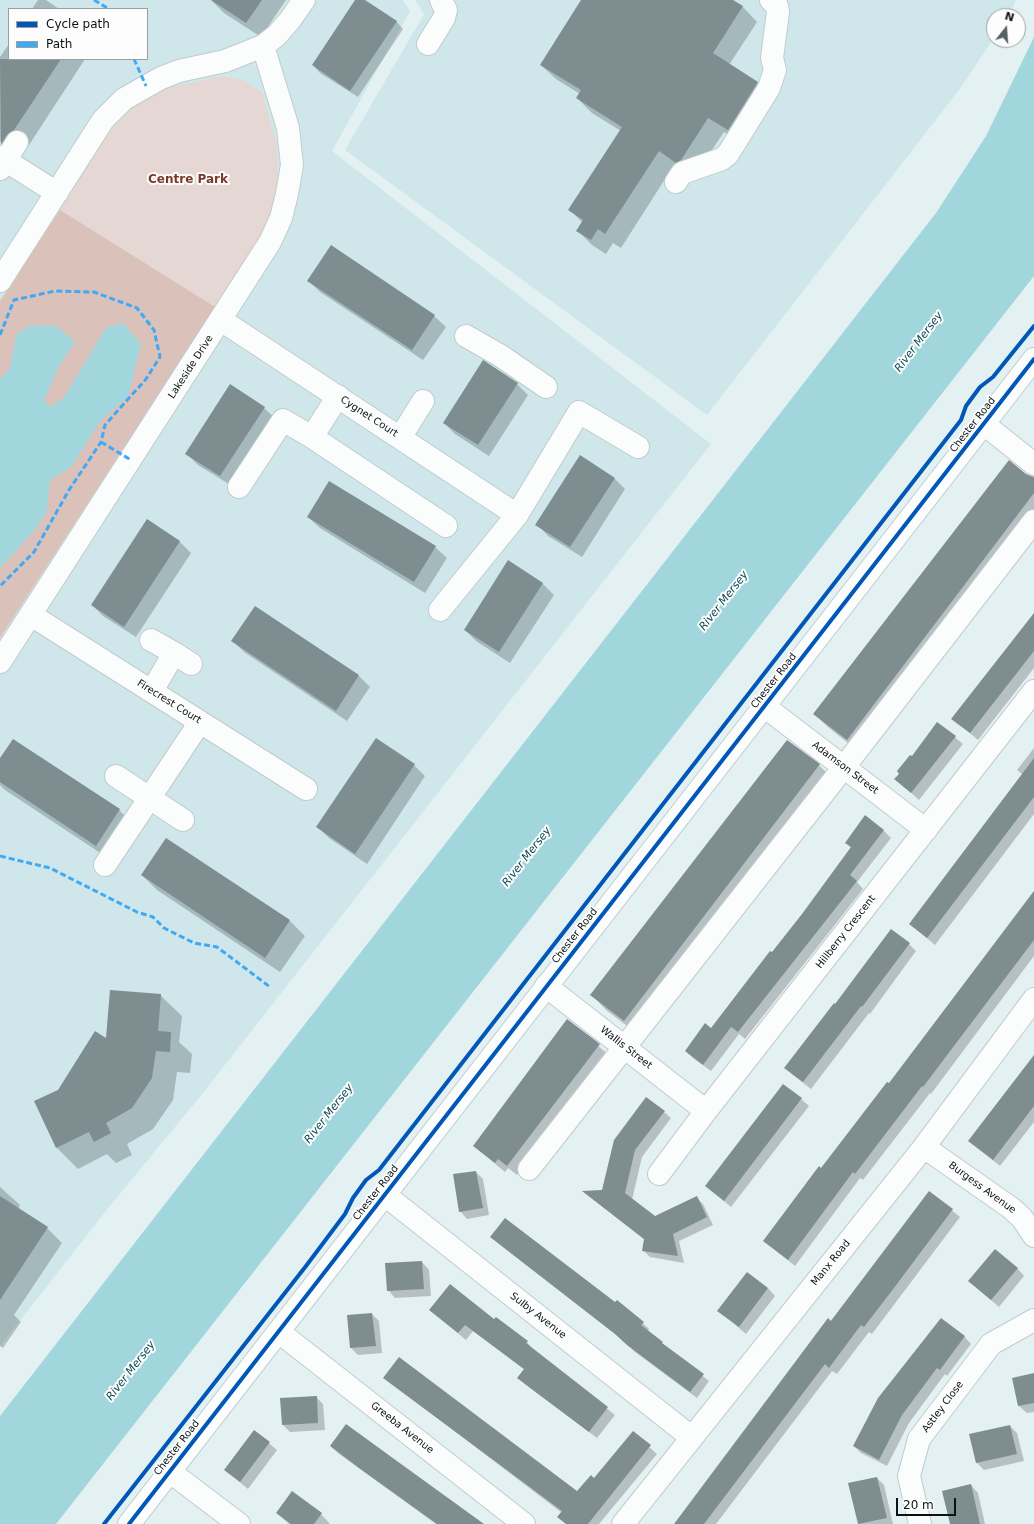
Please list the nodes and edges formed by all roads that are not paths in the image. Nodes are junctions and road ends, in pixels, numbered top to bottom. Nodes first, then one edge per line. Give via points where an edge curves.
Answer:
1 (304, 0) edge
2 (441, 0) edge
3 (771, 0) edge
4 (428, 44) dead end
5 (263, 46) junction
6 (17, 142) dead end
7 (2, 162) edge
8 (676, 182) dead end
9 (56, 192) junction
10 (0, 280) edge
11 (221, 320) junction
12 (466, 336) dead end
13 (1034, 359) edge
14 (546, 387) dead end
15 (338, 396) junction
16 (423, 401) dead end
17 (984, 424) junction
18 (312, 437) junction
19 (400, 438) junction
20 (638, 447) dead end
21 (1034, 464) edge
22 (240, 487) dead end
23 (517, 515) junction
24 (1034, 521) edge
25 (446, 526) dead end
26 (440, 610) dead end
27 (31, 615) junction
28 (151, 640) dead end
29 (0, 662) edge
30 (152, 691) junction
31 (1034, 691) edge
32 (764, 706) junction
33 (200, 722) junction
34 (844, 767) junction
35 (116, 776) dead end
36 (306, 789) dead end
37 (150, 798) junction
38 (183, 820) dead end
39 (926, 830) junction
40 (105, 864) dead end
41 (546, 986) junction
42 (1034, 999) edge
43 (625, 1047) junction
44 (706, 1111) junction
45 (924, 1147) junction
46 (529, 1169) dead end
47 (659, 1174) dead end
48 (385, 1195) junction
49 (1034, 1236) edge
50 (1034, 1320) edge
51 (279, 1332) junction
52 (691, 1437) junction
53 (169, 1471) junction
54 (128, 1524) edge
55 (239, 1524) edge
56 (524, 1524) edge
57 (623, 1524) edge
58 (920, 1524) edge

1 - 5 main road via 282,30
2 - 4 main road via 446,10 444,18
3 - 8 main road via 777,6 778,12 772,58 775,70 769,88 728,154 714,162 682,173
5 - 9 main road via 225,61 179,71 124,99 103,120
5 - 11 main road, Lakeside Drive via 288,128 292,165 288,194 270,242
6 - 7 main road
7 - 9 main road
9 - 10 main road
11 - 15 main road, Cygnet Court
11 - 27 main road, Lakeside Drive
12 - 14 main road
13 - 17 main road, Chester Road
15 - 18 main road
15 - 19 main road, Cygnet Court
16 - 19 main road
17 - 21 main road
17 - 32 main road, Chester Road
18 - 22 main road via 283,420
18 - 25 main road
19 - 23 main road, Cygnet Court
20 - 23 main road via 579,412
23 - 26 main road
24 - 34 main road
27 - 29 main road, Lakeside Drive
27 - 30 main road, Firecrest Court
28 - 30 main road via 183,659
30 - 33 main road, Firecrest Court
31 - 39 main road, Hillberry Crescent
32 - 34 main road, Adamson Street
32 - 41 main road, Chester Road
33 - 36 main road, Firecrest Court
33 - 37 main road
34 - 39 main road, Adamson Street
34 - 43 main road
35 - 37 main road
37 - 38 main road
37 - 40 main road
39 - 44 main road, Hillberry Crescent
41 - 43 main road, Wallis Street
41 - 48 main road, Chester Road
42 - 45 main road, Manx Road
43 - 44 main road, Wallis Street
43 - 46 main road
44 - 47 main road, Hillberry Crescent
45 - 49 main road, Burgess Avenue via 1011,1208 1022,1218
45 - 52 main road, Manx Road
48 - 51 main road, Chester Road
48 - 52 main road, Sulby Avenue
50 - 58 main road, Astley Close via 991,1344 919,1439 909,1476
51 - 53 main road, Chester Road
51 - 56 main road, Greeba Avenue
52 - 57 main road, Manx Road
53 - 54 main road, Chester Road
53 - 55 main road

